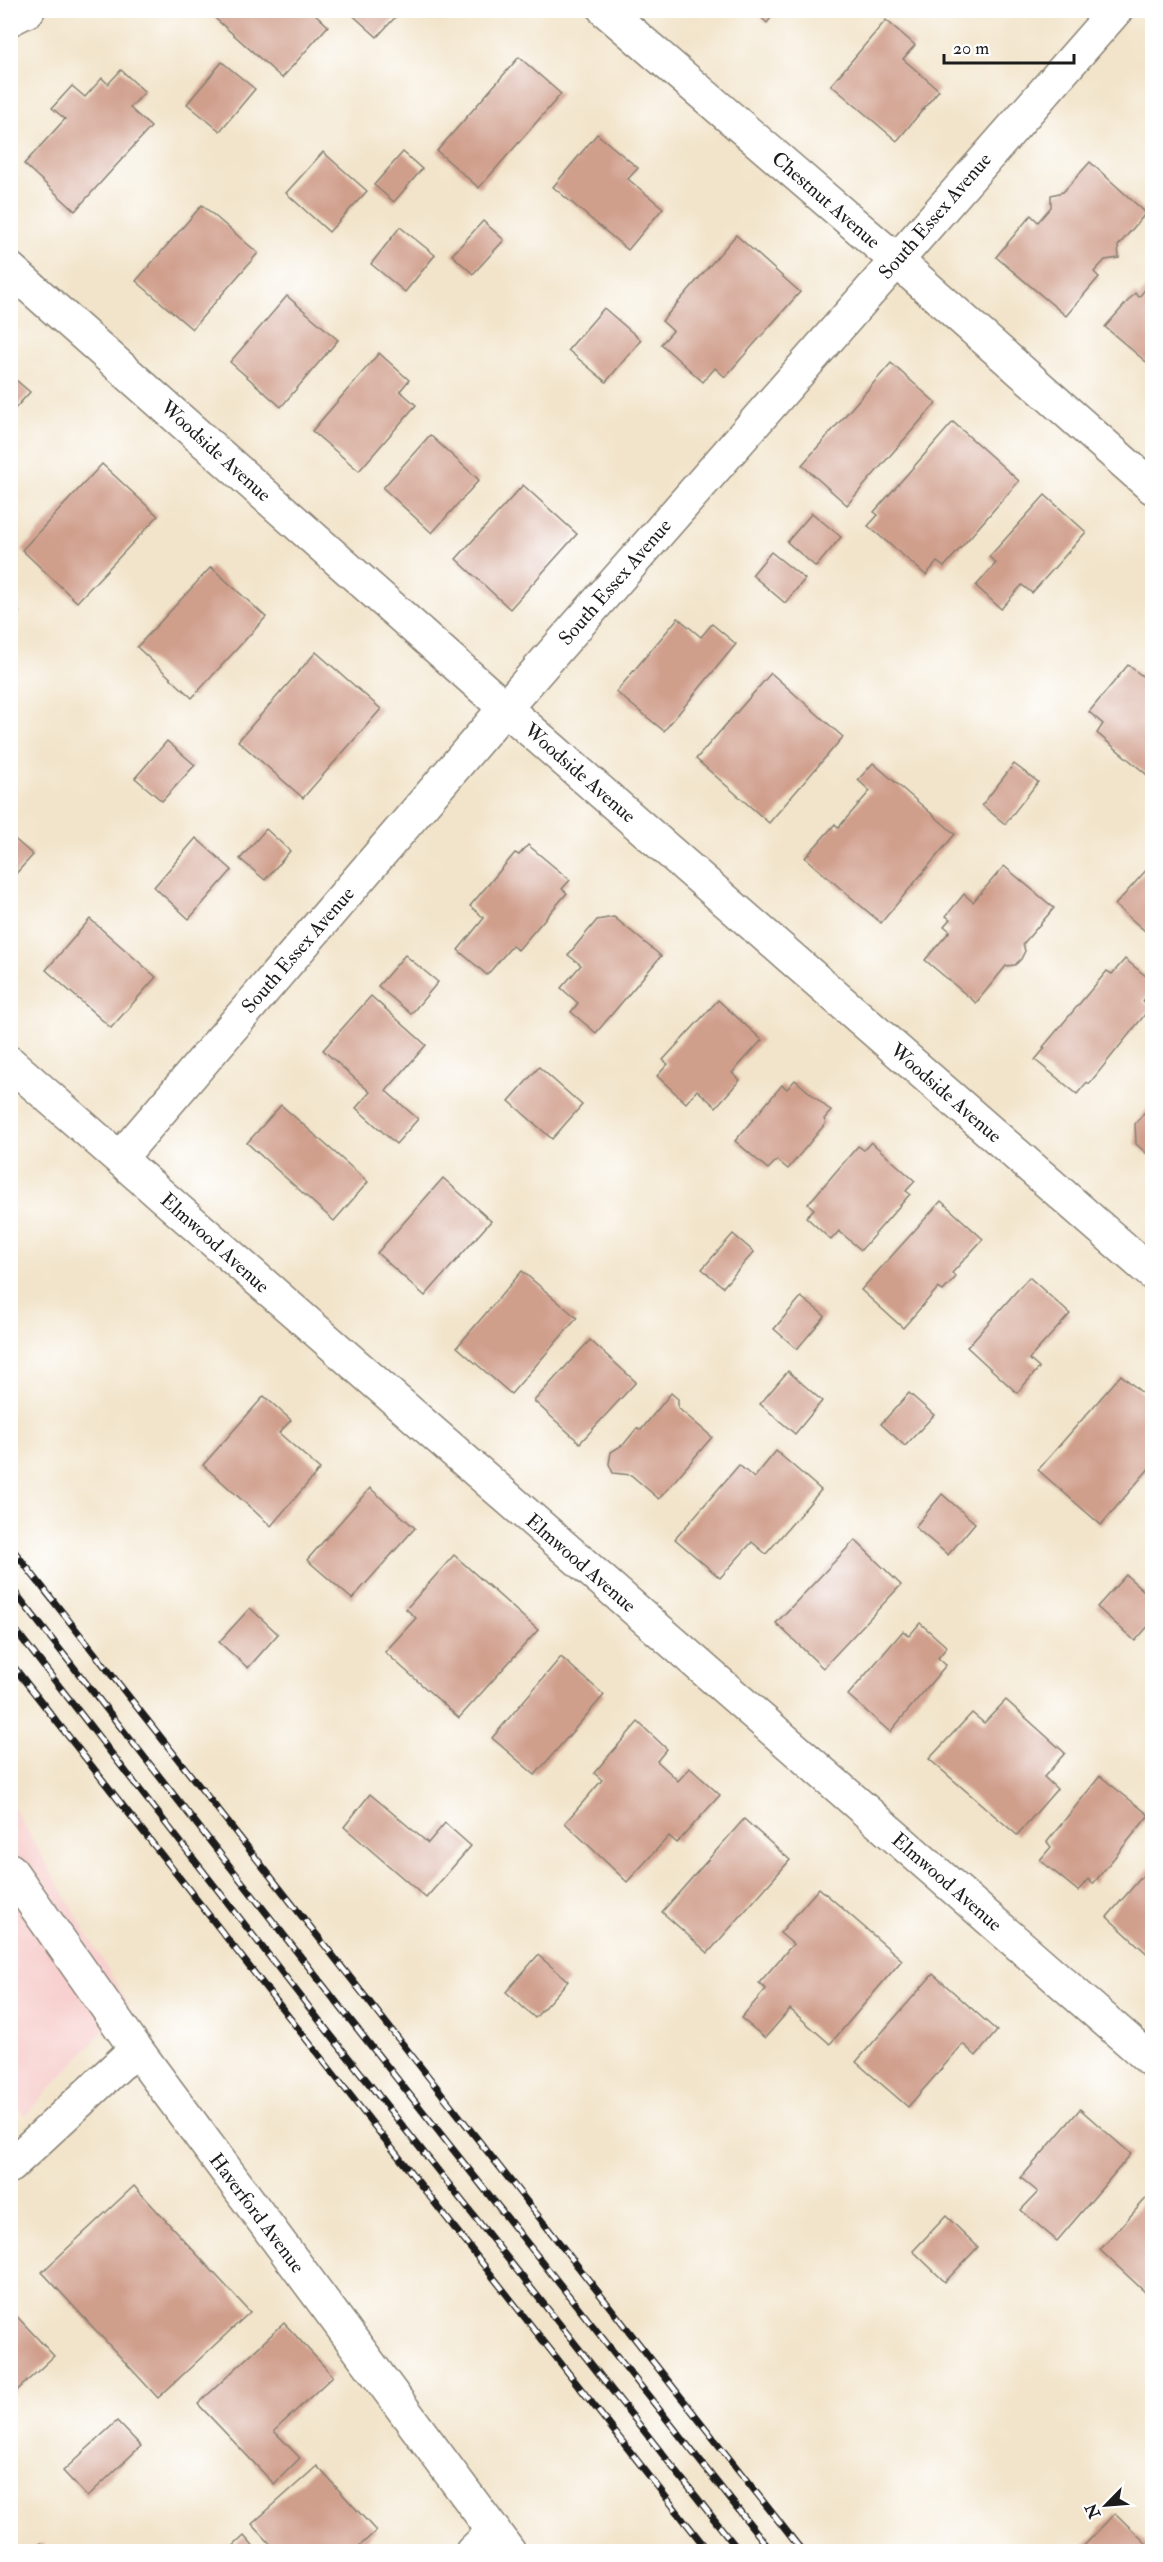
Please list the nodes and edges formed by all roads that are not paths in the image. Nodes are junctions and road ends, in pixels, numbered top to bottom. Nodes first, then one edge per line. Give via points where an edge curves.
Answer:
1 (28, 10) edge
2 (605, 10) edge
3 (1116, 10) edge
4 (10, 19) edge
5 (896, 260) junction
6 (10, 270) edge
7 (1152, 487) edge
8 (505, 708) junction
9 (10, 1063) edge
10 (120, 1158) junction
11 (1152, 1273) edge
12 (10, 1870) edge
13 (136, 2049) junction
14 (1152, 2061) edge
15 (10, 2166) edge
16 (492, 2545) edge

1 - 4 street
2 - 5 street, Chestnut Avenue
3 - 5 street, South Essex Avenue
5 - 7 street, Chestnut Avenue
5 - 8 street, South Essex Avenue
6 - 8 street, Woodside Avenue
8 - 10 street, South Essex Avenue
8 - 11 street, Woodside Avenue
9 - 10 street, Elmwood Avenue
10 - 14 street, Elmwood Avenue
12 - 13 street, Haverford Avenue
13 - 15 street
13 - 16 street, Haverford Avenue

